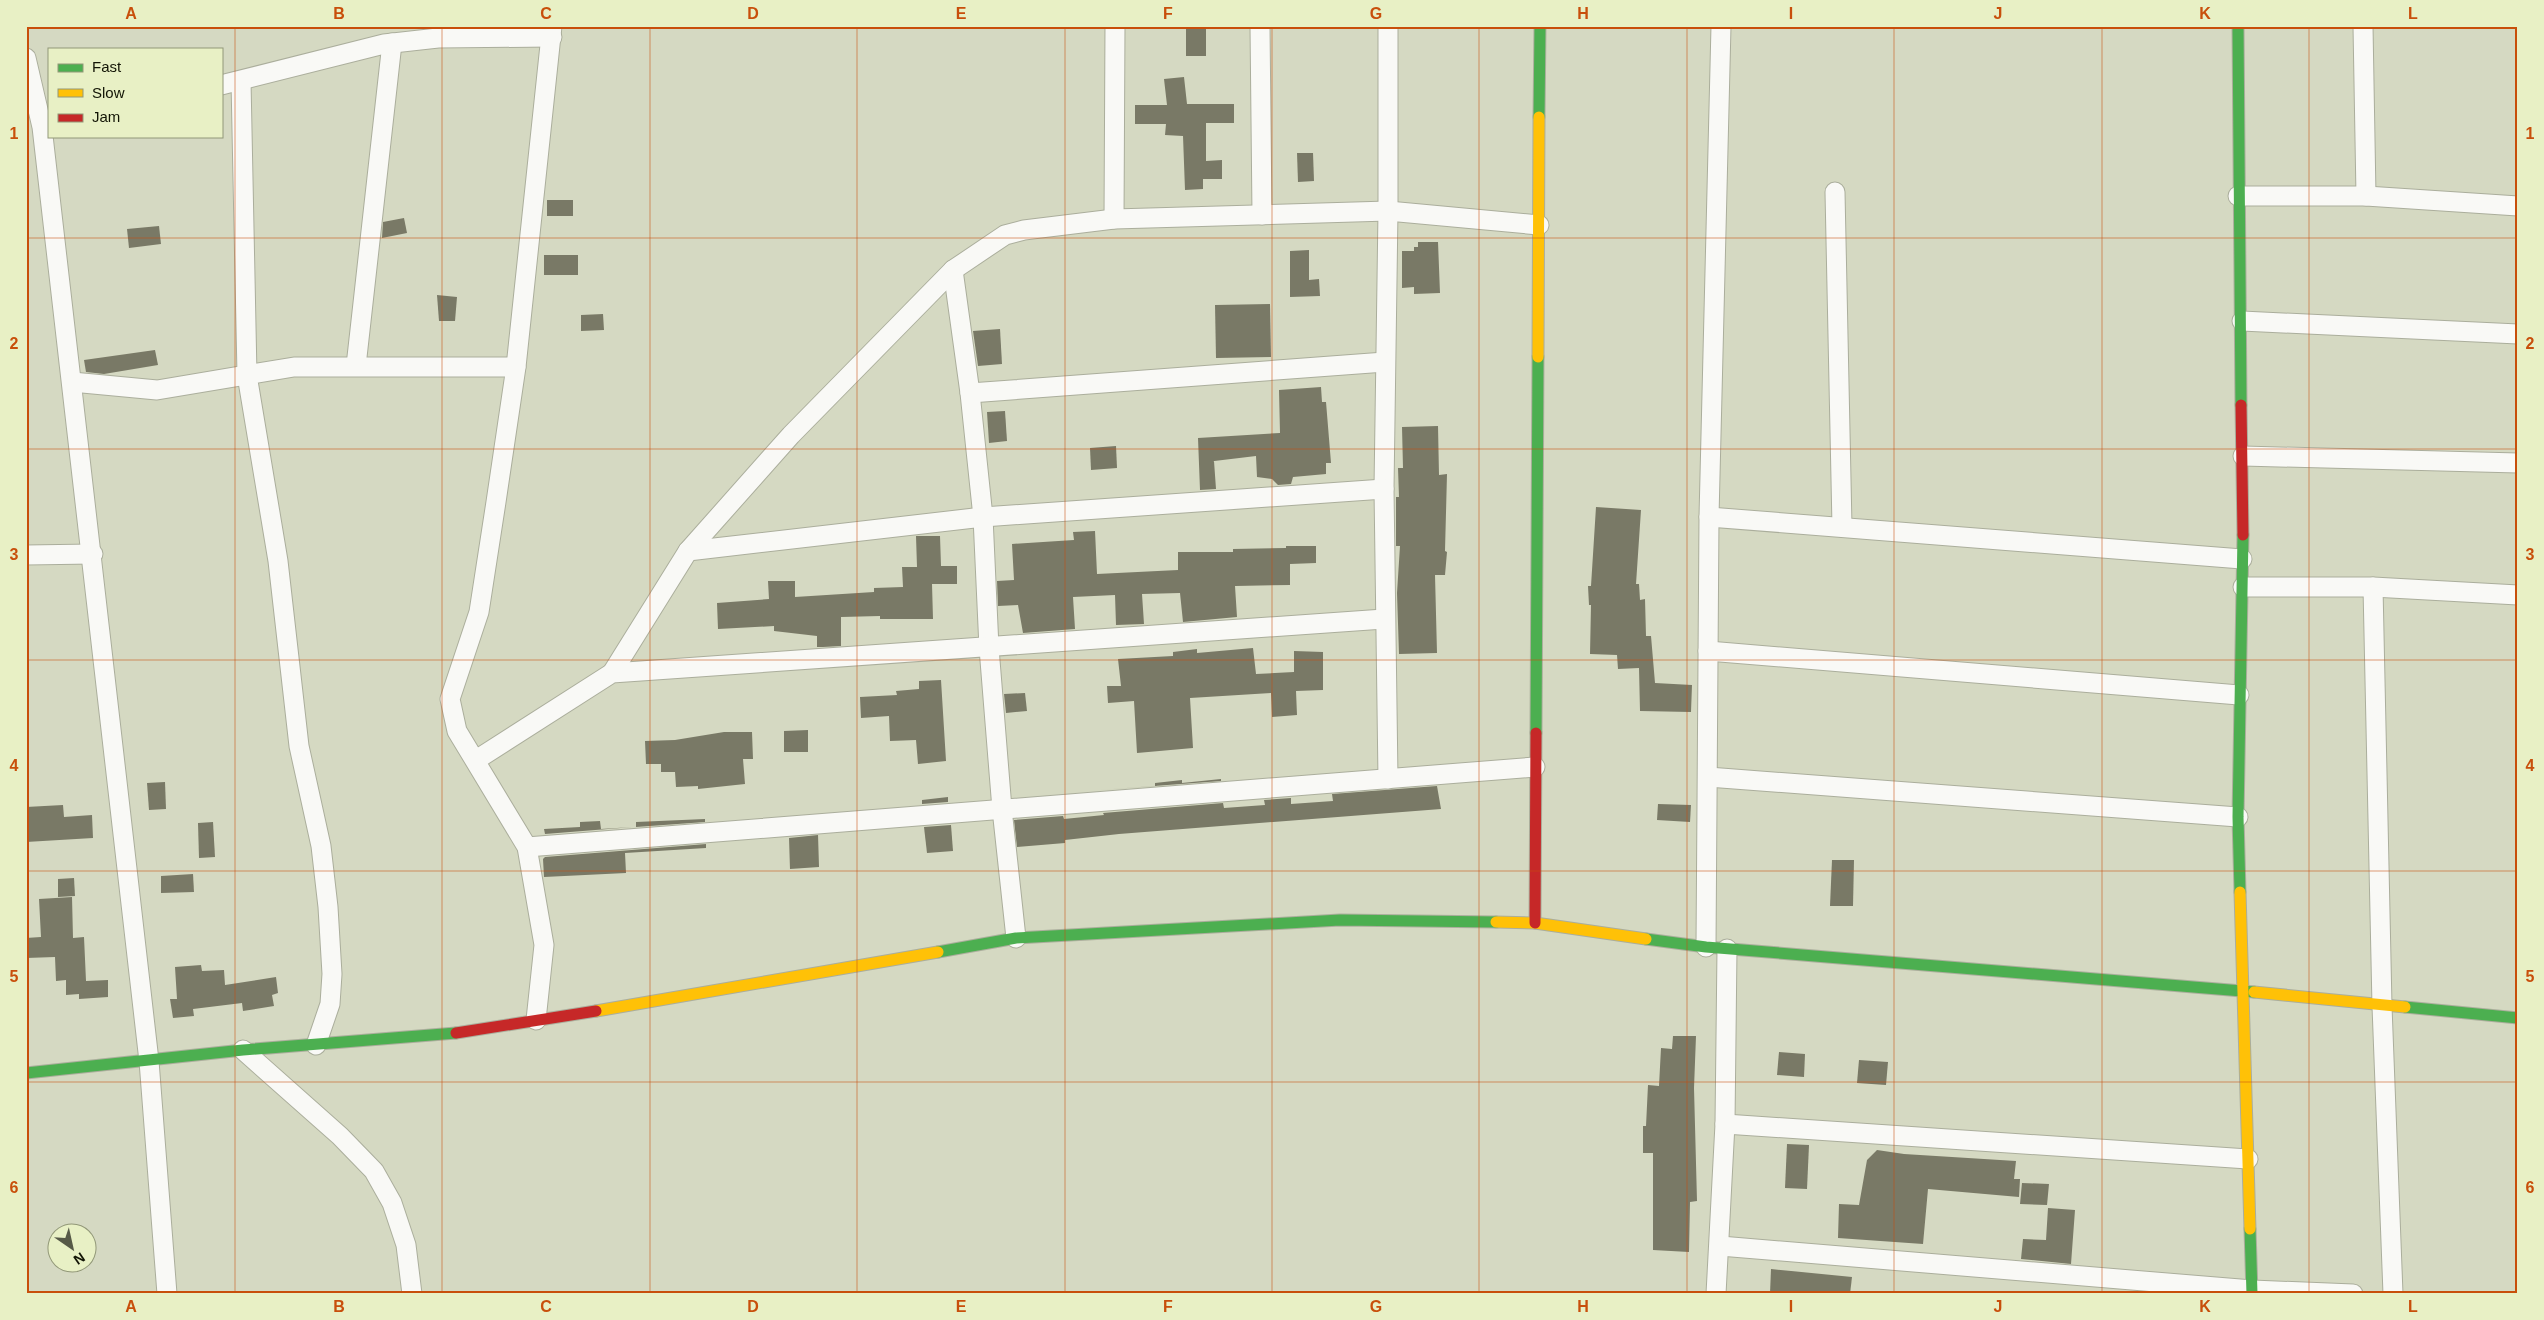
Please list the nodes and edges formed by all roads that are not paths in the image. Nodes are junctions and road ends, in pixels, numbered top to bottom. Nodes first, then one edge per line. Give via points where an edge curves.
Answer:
1 (1115, 26) edge
2 (1260, 26) edge
3 (1388, 26) edge
4 (1540, 26) edge
5 (1721, 26) edge
6 (2238, 26) edge
7 (2364, 26) edge
8 (552, 32) edge
9 (392, 43) junction
10 (26, 59) edge
11 (241, 81) junction
12 (222, 85) edge
13 (45, 126) edge
14 (1835, 192) dead end
15 (2238, 196) junction
16 (2366, 196) junction
17 (2518, 206) edge
18 (1388, 211) junction
19 (1262, 215) junction
20 (1114, 219) junction
21 (1539, 225) junction
22 (952, 270) junction
23 (2242, 321) junction
24 (2518, 334) edge
25 (1385, 362) junction
26 (356, 366) junction
27 (516, 367) junction
28 (247, 375) junction
29 (72, 382) junction
30 (970, 393) junction
31 (2243, 456) junction
32 (2518, 463) edge
33 (1384, 489) junction
34 (983, 517) junction
35 (1708, 517) junction
36 (1842, 527) junction
37 (688, 551) junction
38 (93, 554) junction
39 (26, 555) edge
40 (2242, 559) junction
41 (2243, 587) junction
42 (2373, 587) junction
43 (2518, 595) edge
44 (1384, 619) junction
45 (989, 648) junction
46 (1708, 651) junction
47 (612, 673) junction
48 (2240, 695) junction
49 (476, 760) junction
50 (1535, 767) junction
51 (1708, 777) junction
52 (1388, 778) junction
53 (1002, 809) junction
54 (2238, 817) junction
55 (527, 847) junction
56 (1535, 923) junction
57 (1016, 938) junction
58 (1706, 947) junction
59 (1727, 949) junction
60 (2244, 991) junction
61 (2382, 1006) junction
62 (2518, 1018) edge
63 (536, 1020) junction
64 (316, 1044) junction
65 (243, 1050) junction
66 (149, 1060) junction
67 (26, 1073) edge
68 (1725, 1124) junction
69 (2248, 1159) junction
70 (1720, 1246) junction
71 (2252, 1292) edge
72 (167, 1294) edge
73 (412, 1294) edge
74 (1716, 1294) edge
75 (2353, 1294) edge
76 (2393, 1294) edge

1 - 20 street
2 - 19 street
3 - 18 street
4 - 21 street
5 - 35 street
6 - 15 street
7 - 16 street
8 - 9 street
8 - 27 street
9 - 11 street
9 - 26 street
10 - 13 street
11 - 12 street
11 - 28 street
13 - 29 street
14 - 36 street
15 - 16 street
15 - 23 street
16 - 17 street
18 - 19 street
18 - 21 street
18 - 25 street
19 - 20 street
20 - 22 street via 1005,235
21 - 50 street
22 - 30 street
22 - 37 street via 791,436
23 - 24 street
23 - 31 street
25 - 30 street
25 - 33 street
26 - 27 street
26 - 28 street via 294,367
27 - 49 street via 480,612 450,699 457,731
28 - 29 street via 157,390
28 - 64 street via 278,561 299,746 321,846 327,898 332,974 330,1004
29 - 38 street
30 - 34 street
31 - 32 street
31 - 40 street
33 - 34 street
33 - 44 street
34 - 37 street
34 - 45 street
35 - 36 street
35 - 46 street
36 - 40 street
37 - 47 street
38 - 39 street
38 - 66 street
40 - 41 street
41 - 42 street
41 - 48 street
42 - 43 street
42 - 61 street
44 - 45 street
44 - 52 street
45 - 47 street
45 - 53 street
46 - 48 street
46 - 51 street
47 - 49 street
48 - 54 street
49 - 55 street
50 - 52 street
50 - 56 street
51 - 54 street
51 - 58 street
52 - 53 street
53 - 55 street
53 - 57 street
54 - 60 street
55 - 63 street via 544,945
56 - 57 street via 1340,920
56 - 58 street
57 - 63 street
58 - 59 street
59 - 60 street
59 - 68 street
60 - 61 street
60 - 69 street
61 - 62 street
61 - 76 street
63 - 64 street via 473,1032
64 - 65 street
65 - 66 street
65 - 73 street via 340,1136 374,1171 392,1203 406,1245
66 - 67 street
66 - 72 street
68 - 69 street
68 - 70 street
69 - 71 street
70 - 71 street
70 - 74 street
71 - 75 street

